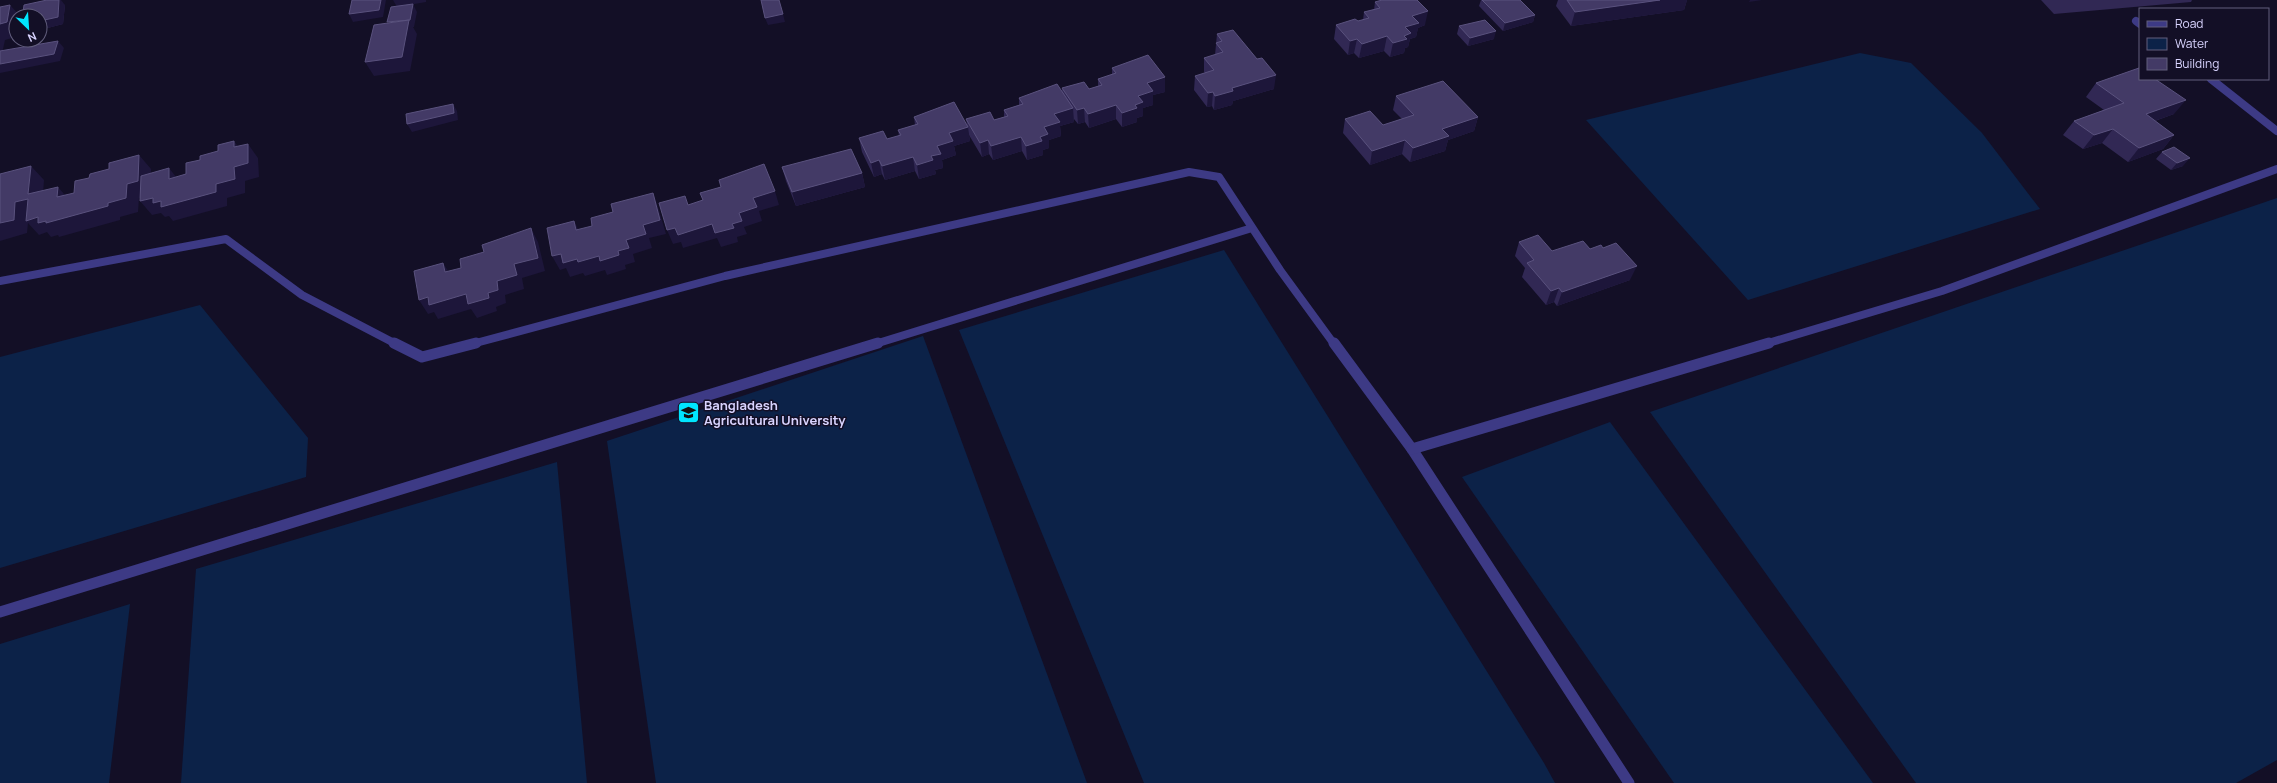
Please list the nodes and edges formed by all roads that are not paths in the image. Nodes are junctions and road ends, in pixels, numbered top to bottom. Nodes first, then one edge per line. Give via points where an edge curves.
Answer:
1 (2212, 80) edge
2 (2277, 131) edge
3 (2277, 169) edge
4 (1252, 228) junction
5 (0, 281) edge
6 (1412, 449) junction
7 (0, 612) edge
8 (1629, 783) edge

1 - 2 street
3 - 6 street via 1942,291
4 - 5 street via 1219,177 1189,172 725,276 422,357 302,295 226,239
4 - 6 street
4 - 7 street
6 - 8 street

